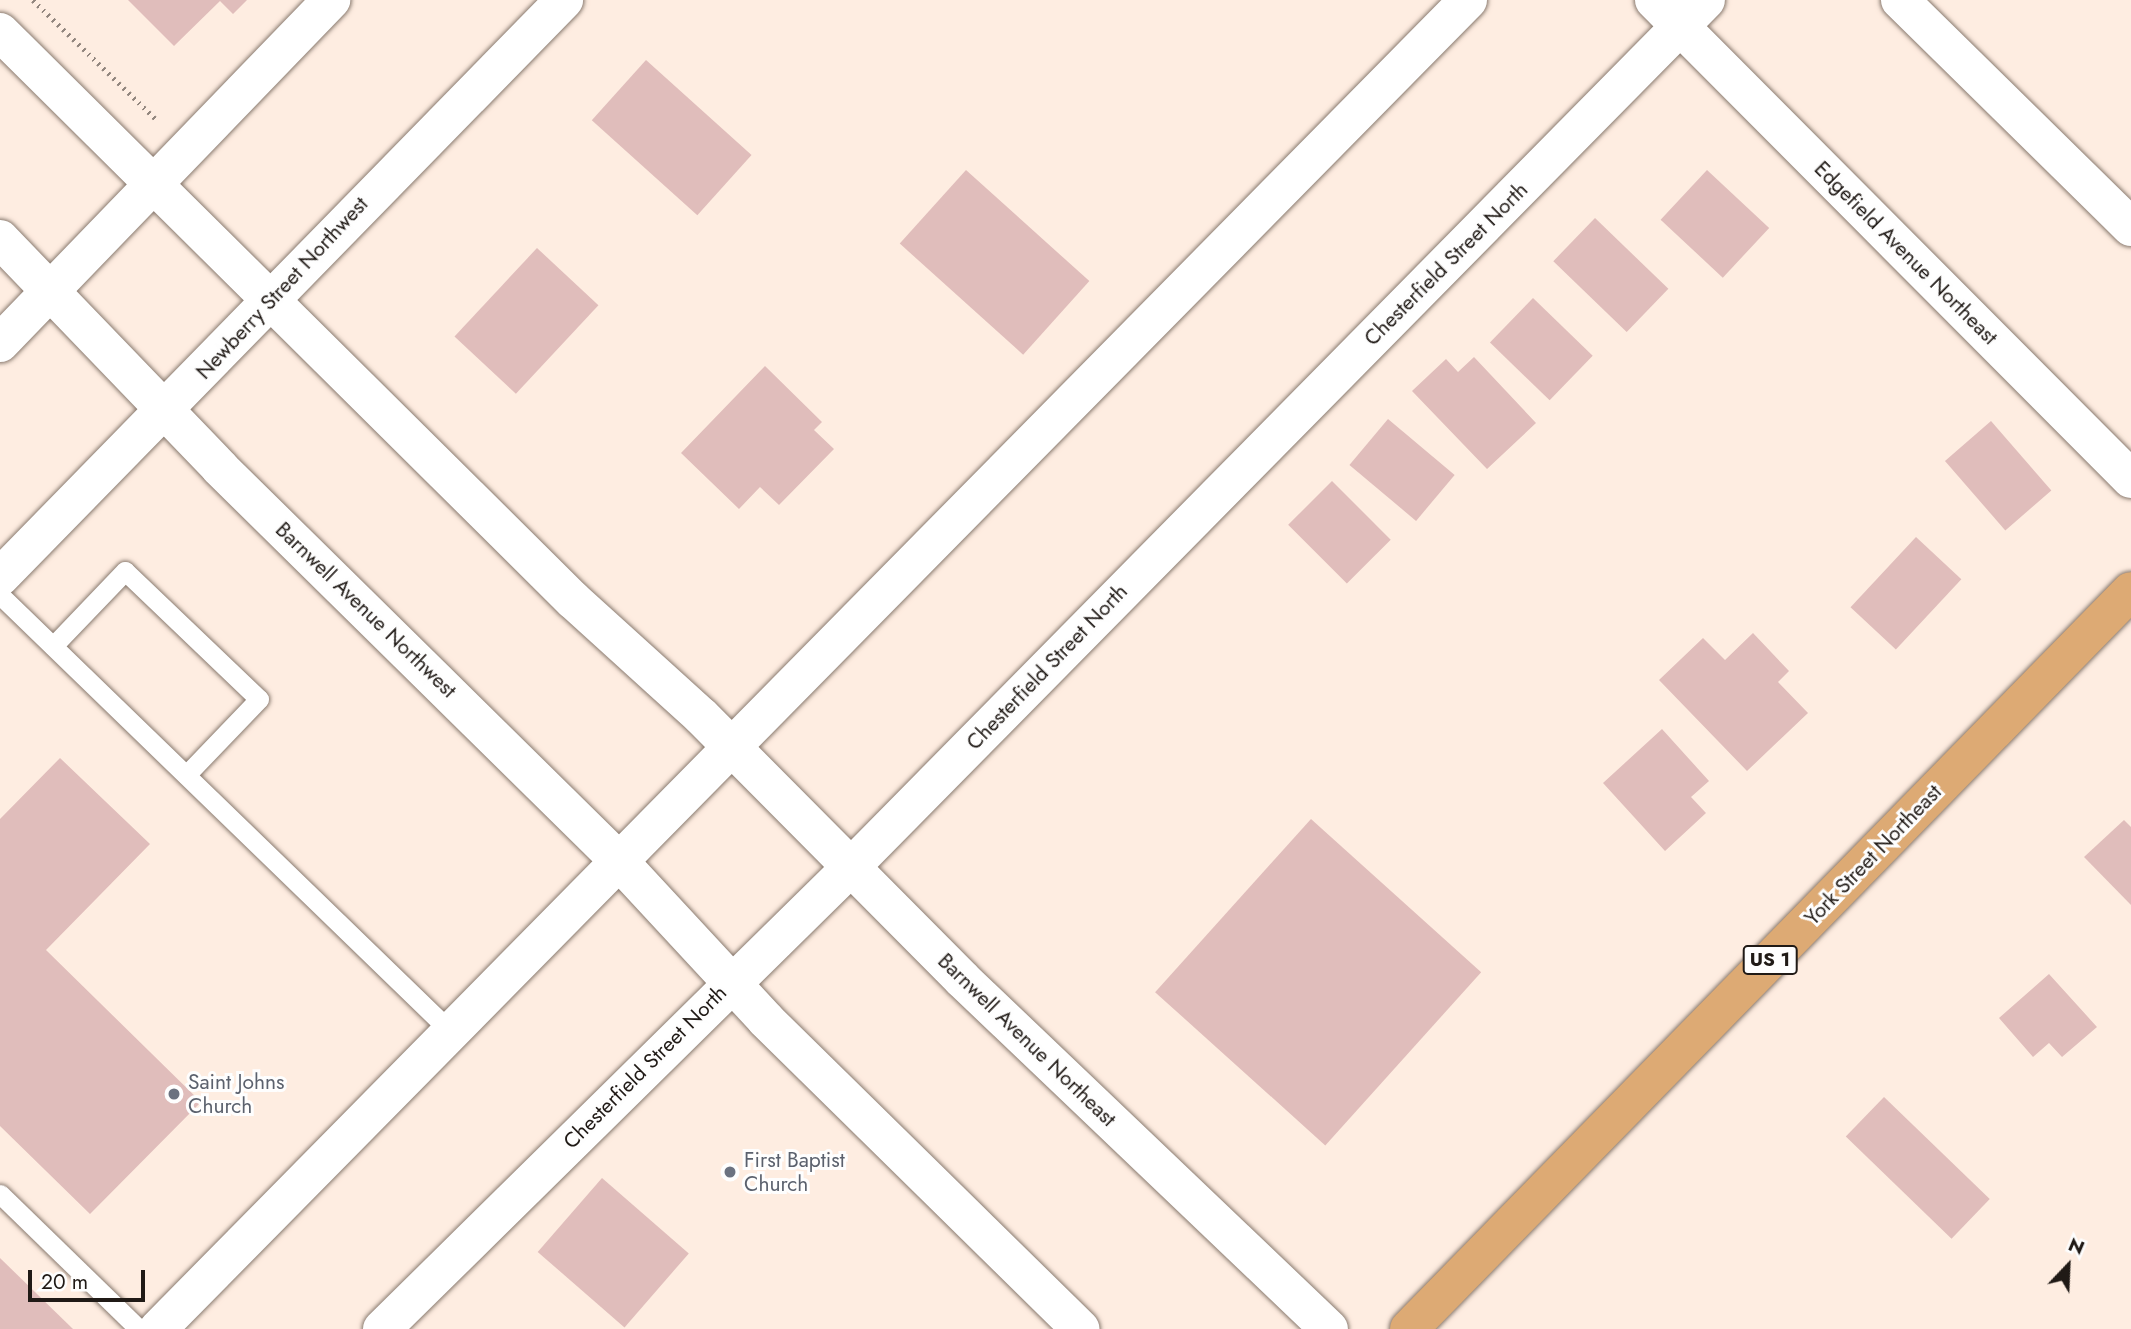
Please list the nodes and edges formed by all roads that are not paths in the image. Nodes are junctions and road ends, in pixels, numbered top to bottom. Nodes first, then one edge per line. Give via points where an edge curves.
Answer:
1 (331, 0) edge
2 (564, 0) edge
3 (1468, 0) edge
4 (1654, 0) edge
5 (1900, 0) edge
6 (1694, 13) edge
7 (0, 32) edge
8 (155, 182) junction
9 (2131, 227) edge
10 (0, 239) edge
11 (51, 291) junction
12 (275, 300) junction
13 (0, 343) edge
14 (165, 411) junction
15 (2131, 479) edge
16 (0, 577) edge
17 (2131, 591) edge
18 (0, 595) edge
19 (52, 646) junction
20 (731, 746) junction
21 (186, 775) junction
22 (618, 860) junction
23 (850, 868) junction
24 (731, 982) junction
25 (449, 1030) junction
26 (0, 1194) edge
27 (139, 1329) edge
28 (158, 1329) edge
29 (382, 1329) edge
30 (1080, 1329) edge
31 (1329, 1329) edge
32 (1409, 1329) edge

1 - 8 street
2 - 12 street, Newberry Street Northwest
3 - 20 street
4 - 6 street, Edgefield Avenue Northeast
5 - 9 street
6 - 15 street, Edgefield Avenue Northeast
6 - 23 street, Chesterfield Street North
7 - 8 street
8 - 11 street
8 - 12 street
10 - 11 street, Barnwell Avenue Northwest
11 - 13 street
11 - 14 street, Barnwell Avenue Northwest
12 - 14 street, Newberry Street Northwest
12 - 20 street via 573,600
14 - 16 street, Newberry Street Northwest
14 - 22 street, Barnwell Avenue Northwest
17 - 32 main road, York Street Northeast / US 1
18 - 19 lane
19 - 21 lane
19 - 21 lane via 125,571 259,699
20 - 22 street
20 - 23 street, Barnwell Avenue Northeast
21 - 25 lane
22 - 24 street, Barnwell Avenue Northwest
22 - 25 street
23 - 24 street, Chesterfield Street North
23 - 31 street, Barnwell Avenue Northeast
24 - 29 street, Chesterfield Street North
24 - 30 street
25 - 28 street
26 - 27 lane

